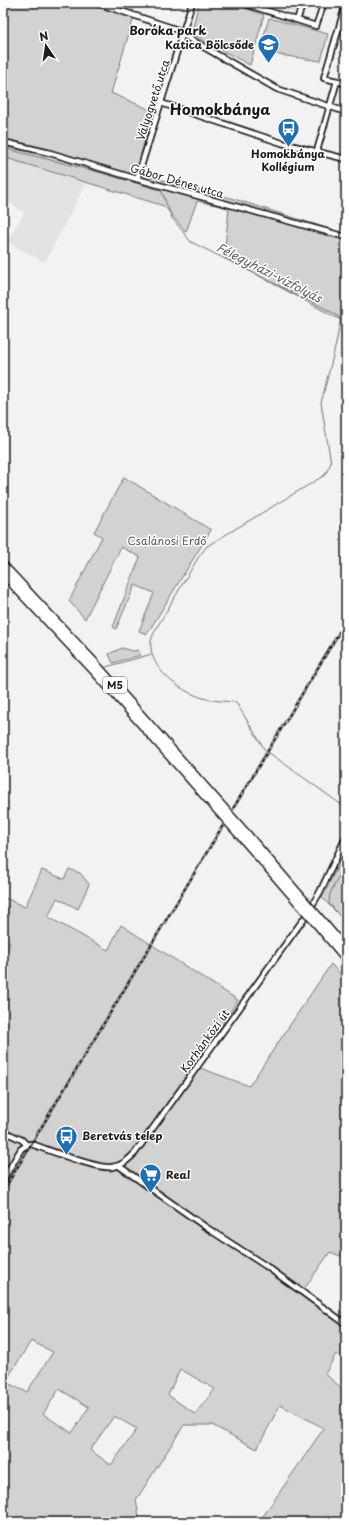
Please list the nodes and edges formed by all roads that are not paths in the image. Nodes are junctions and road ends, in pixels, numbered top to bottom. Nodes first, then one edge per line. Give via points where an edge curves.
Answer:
1 (4, 3) edge
2 (97, 3) edge
3 (192, 3) edge
4 (242, 3) edge
5 (303, 3) edge
6 (324, 3) edge
7 (346, 4) edge
8 (3, 6) edge
9 (297, 20) junction
10 (183, 33) junction
11 (337, 81) junction
12 (346, 84) edge
13 (161, 103) junction
14 (329, 107) junction
15 (346, 112) edge
16 (3, 142) edge
17 (317, 151) junction
18 (346, 159) edge
19 (137, 179) junction
20 (346, 237) edge
21 (3, 565) edge
22 (3, 574) edge
23 (221, 809) junction
24 (346, 837) edge
25 (315, 918) junction
26 (346, 949) edge
27 (346, 959) edge
28 (3, 1131) edge
29 (27, 1145) junction
30 (119, 1166) junction
31 (3, 1180) edge
32 (346, 1324) edge

1 - 8 street
2 - 10 street
3 - 10 street, Vályogvető utca
4 - 9 street
5 - 9 street
6 - 9 street via 316,26
7 - 11 street via 324,78
10 - 13 street, Vályogvető utca
10 - 14 street via 277,89
11 - 12 street
11 - 14 street
13 - 17 street via 282,143
13 - 19 street, Vályogvető utca
14 - 15 street
14 - 17 street
16 - 19 street, Gábor Dénes utca
17 - 18 street
19 - 20 street, Gábor Dénes utca
21 - 23 highway, M5 via 95,662
22 - 23 highway, M5
23 - 25 highway, M5, bridge
24 - 30 street, Korhánközi út via 320,892 297,929 135,1153
25 - 26 highway, M5
25 - 27 highway, M5
28 - 29 street
29 - 30 street via 31,1144 102,1167
29 - 31 street via 21,1149
30 - 32 street

